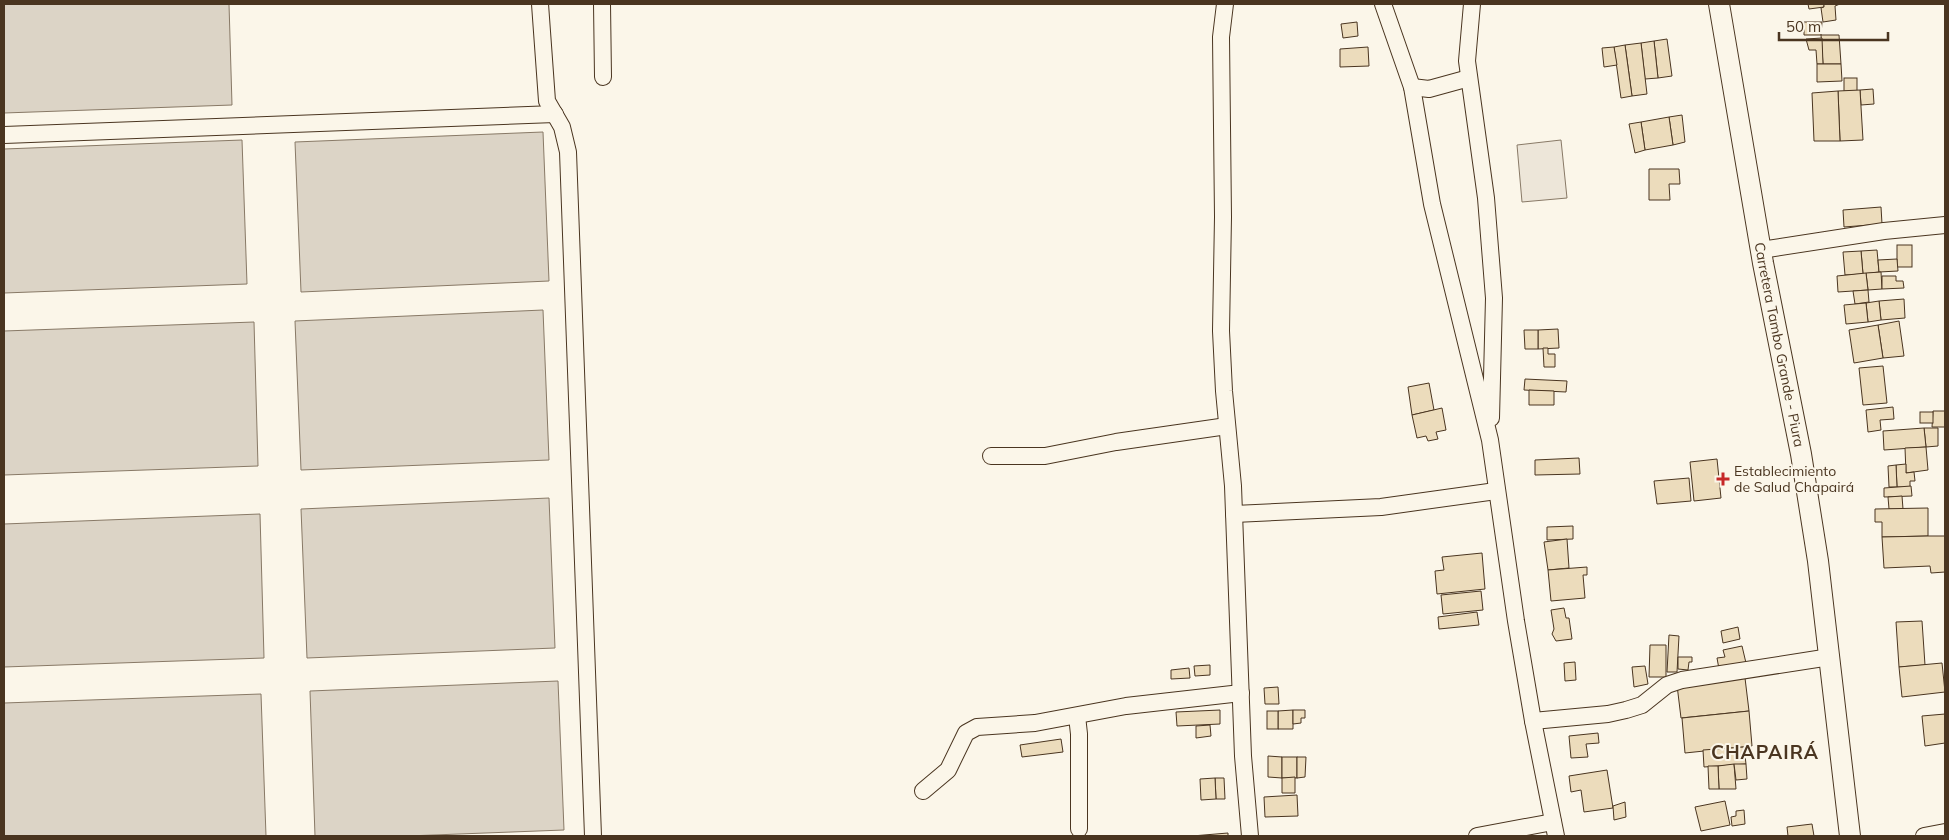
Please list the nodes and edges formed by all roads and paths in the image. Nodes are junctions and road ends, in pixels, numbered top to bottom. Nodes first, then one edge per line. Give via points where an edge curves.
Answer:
1 (540, 4) edge
2 (602, 4) edge
3 (1225, 4) edge
4 (1383, 4) edge
5 (1472, 4) edge
6 (1719, 4) edge
7 (603, 77) dead end
8 (1469, 78) junction
9 (1412, 87) junction
10 (555, 114) junction
11 (4, 135) edge
12 (1945, 225) edge
13 (1761, 250) junction
14 (1227, 426) junction
15 (1490, 440) junction
16 (991, 456) dead end
17 (1496, 492) junction
18 (1234, 514) junction
19 (1830, 657) junction
20 (1241, 693) junction
21 (1077, 716) junction
22 (1533, 721) junction
23 (923, 791) dead end
24 (1554, 829) edge
25 (1079, 830) dead end
26 (1945, 832) edge
27 (594, 836) edge
28 (1250, 836) edge
29 (1477, 836) edge
30 (1850, 836) edge
31 (1924, 836) edge

1 - 10 street via 548,101
2 - 7 street
3 - 14 street via 1221,37 1221,331
4 - 9 street
5 - 8 street via 1467,61
6 - 13 main road, Carretera Tambo Grande - Piura
8 - 9 street via 1429,89
8 - 15 street via 1486,198 1494,298
9 - 15 street via 1432,204
10 - 11 street
10 - 27 street via 568,152
12 - 13 street
13 - 19 main road, Carretera Tambo Grande - Piura via 1801,454
14 - 16 street via 1045,456
14 - 18 street
15 - 17 street
17 - 18 street via 1380,507
17 - 22 street
18 - 20 street
19 - 22 street via 1682,680 1667,686 1642,705 1608,714
19 - 30 main road, Carretera Tambo Grande - Piura
20 - 21 street via 1126,706
20 - 28 street
21 - 23 street via 977,727 966,733 948,770
21 - 25 street
22 - 24 street
24 - 29 street
26 - 31 street

